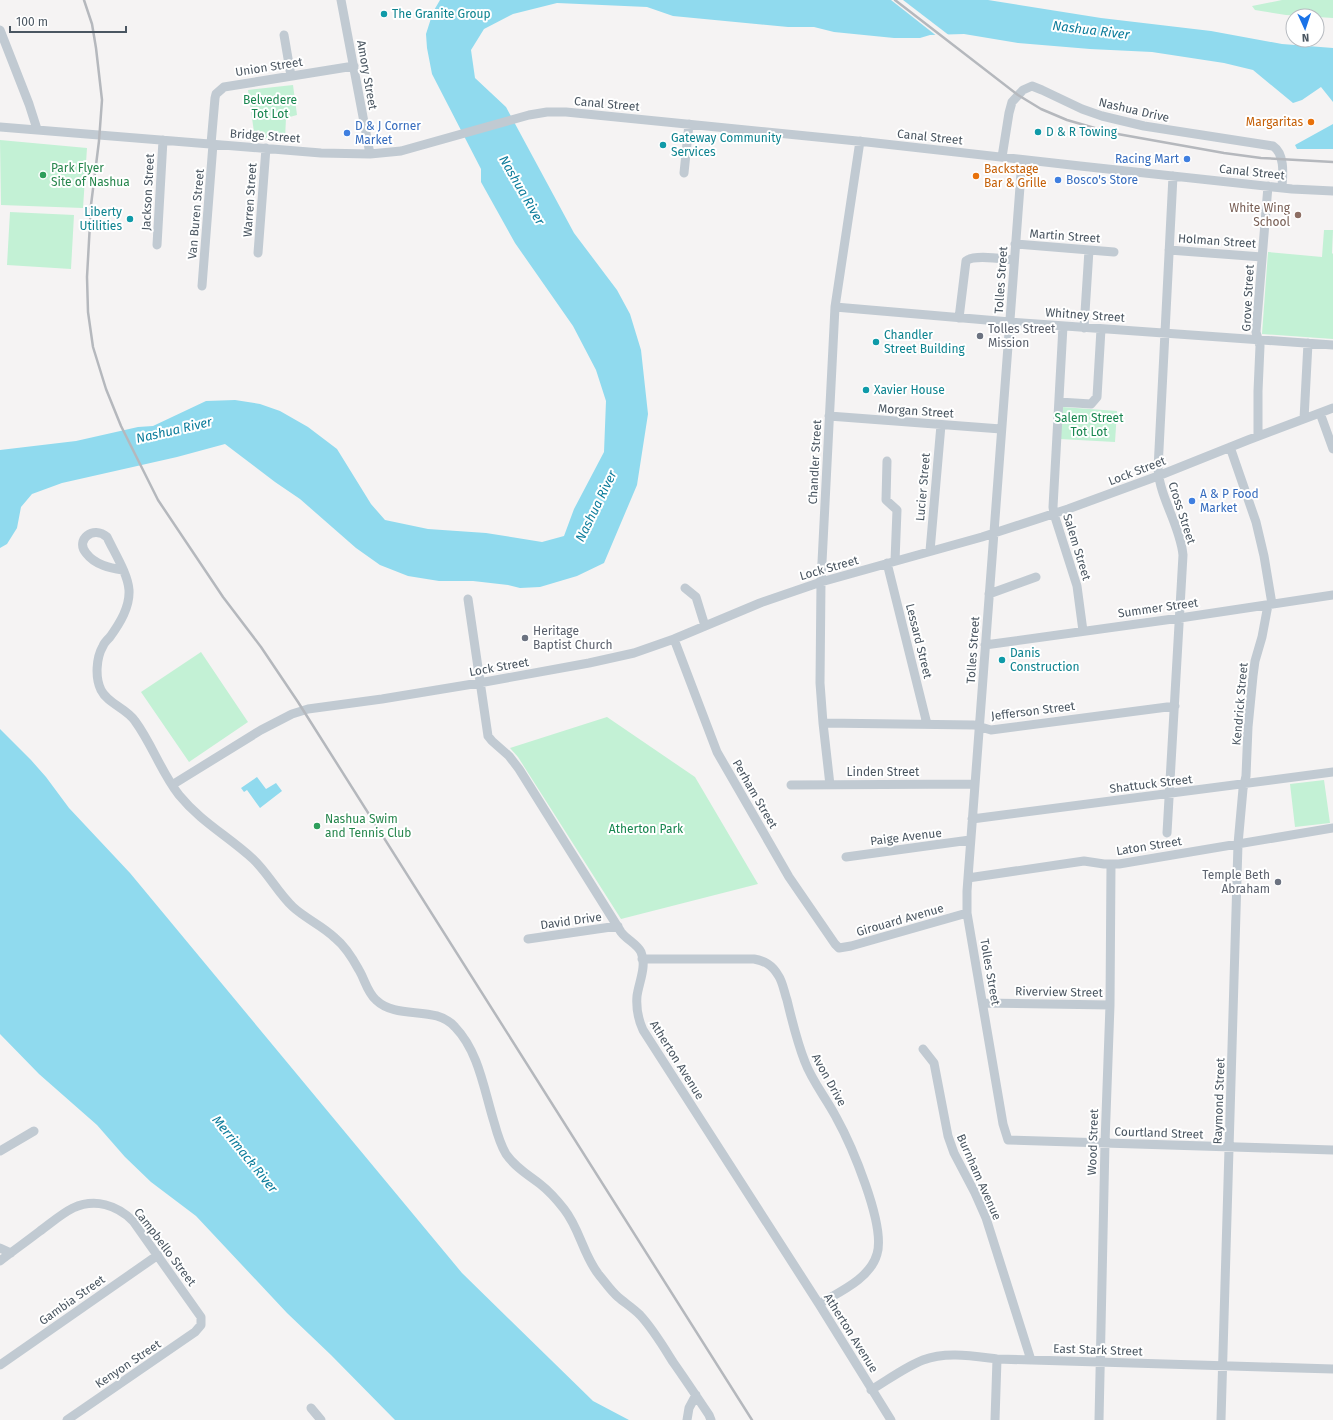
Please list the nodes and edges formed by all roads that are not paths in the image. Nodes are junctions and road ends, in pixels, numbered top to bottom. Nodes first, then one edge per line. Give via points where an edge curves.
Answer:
1 (341, 0) edge
2 (0, 30) edge
3 (284, 35) dead end
4 (354, 66) junction
5 (291, 76) junction
6 (523, 116) joint
7 (689, 124) junction
8 (0, 127) edge
9 (37, 130) junction
10 (163, 140) junction
11 (860, 141) junction
12 (212, 144) junction
13 (266, 148) junction
14 (370, 154) junction
15 (1002, 157) junction
16 (1022, 160) junction
17 (684, 173) dead end
18 (1173, 176) junction
19 (1268, 186) junction
20 (1282, 187) junction
21 (1333, 191) edge
22 (1015, 244) junction
23 (157, 245) dead end
24 (1090, 250) junction
25 (1169, 250) junction
26 (1114, 252) dead end
27 (258, 253) dead end
28 (1262, 257) junction
29 (1014, 260) junction
30 (202, 286) dead end
31 (835, 307) junction
32 (959, 318) junction
33 (1010, 322) junction
34 (1063, 326) junction
35 (1084, 328) junction
36 (1101, 329) junction
37 (1164, 333) junction
38 (1258, 339) junction
39 (1308, 343) junction
40 (1333, 345) edge
41 (1059, 402) junction
42 (1333, 408) edge
43 (1320, 413) junction
44 (829, 416) junction
45 (1304, 419) junction
46 (941, 425) junction
47 (1001, 429) junction
48 (1258, 436) junction
49 (1230, 447) junction
50 (1333, 449) edge
51 (886, 461) dead end
52 (1158, 476) junction
53 (1054, 514) junction
54 (994, 534) junction
55 (930, 552) junction
56 (891, 562) junction
57 (123, 570) junction
58 (1036, 577) dead end
59 (821, 582) junction
60 (685, 588) dead end
61 (989, 594) junction
62 (1333, 595) edge
63 (468, 599) dead end
64 (1270, 604) junction
65 (1180, 618) junction
66 (705, 626) junction
67 (1084, 631) junction
68 (674, 639) junction
69 (985, 645) junction
70 (479, 683) junction
71 (1175, 706) junction
72 (823, 723) junction
73 (927, 724) junction
74 (979, 727) junction
75 (1333, 772) edge
76 (975, 784) junction
77 (1244, 784) junction
78 (172, 785) junction
79 (791, 785) dead end
80 (830, 785) junction
81 (1170, 793) junction
82 (972, 819) junction
83 (1333, 828) edge
84 (1167, 833) dead end
85 (970, 840) junction
86 (1238, 844) junction
87 (846, 856) dead end
88 (1111, 864) junction
89 (968, 878) junction
90 (967, 913) junction
91 (618, 926) junction
92 (528, 940) dead end
93 (839, 948) joint
94 (642, 959) junction
95 (983, 1003) junction
96 (1110, 1005) junction
97 (923, 1049) dead end
98 (34, 1131) dead end
99 (1008, 1140) joint
100 (1105, 1143) junction
101 (1230, 1147) junction
102 (1333, 1150) edge
103 (0, 1151) edge
104 (0, 1248) edge
105 (11, 1252) junction
106 (158, 1255) junction
107 (0, 1261) edge
108 (819, 1304) junction
109 (201, 1325) joint
110 (997, 1359) junction
111 (1031, 1360) junction
112 (1101, 1362) junction
113 (0, 1365) edge
114 (1223, 1366) junction
115 (1333, 1369) edge
116 (871, 1390) junction
117 (696, 1395) junction
118 (311, 1408) dead end
119 (67, 1420) edge
120 (321, 1420) edge
121 (687, 1420) edge
122 (711, 1420) edge
123 (890, 1420) edge
124 (995, 1420) edge
125 (1099, 1420) edge
126 (1222, 1420) edge

1 - 4 street, Amory Street
2 - 9 street
3 - 5 street
4 - 5 street, Union Street
4 - 14 street, Amory Street
5 - 12 street, Union Street via 228,86 219,92 215,98
6 - 7 street, Canal Street via 566,112
6 - 14 street, Bridge Street via 402,151
7 - 11 street, Canal Street
7 - 17 street
8 - 9 street, Bridge Street
9 - 10 street, Bridge Street
10 - 12 street, Bridge Street
10 - 23 street, Jackson Street
11 - 15 street, Canal Street
11 - 31 street, Chandler Street
12 - 13 street, Bridge Street
12 - 30 street, Van Buren Street
13 - 14 street, Bridge Street
13 - 27 street, Warren Street
15 - 16 street, Canal Street
15 - 20 street, Nashua Drive via 1012,102 1023,90 1032,86 1102,116 1144,126 1273,146 1281,160
16 - 18 street, Canal Street
16 - 22 street, Tolles Street
18 - 19 street, Canal Street
18 - 25 street, Cross Street
19 - 20 street, Canal Street
19 - 28 street, Grove Street
20 - 21 street, Canal Street
22 - 24 street, Martin Street
22 - 29 street, Tolles Street
24 - 26 street, Martin Street
24 - 35 street
25 - 28 street, Holman Street
25 - 37 street, Cross Street
28 - 38 street, Grove Street via 1256,332
29 - 32 street via 977,258 966,261
29 - 33 street, Tolles Street
31 - 32 street, Whitney Street
31 - 44 street, Chandler Street
32 - 33 street, Whitney Street
33 - 34 street, Whitney Street
33 - 47 street, Tolles Street
34 - 35 street, Whitney Street
34 - 41 street, Salem Street
35 - 36 street, Whitney Street
36 - 37 street, Whitney Street
36 - 41 street via 1097,397 1092,404
37 - 38 street, Whitney Street
37 - 52 street, Cross Street
38 - 39 street, Whitney Street
38 - 48 street, Grove Street
39 - 40 street, Whitney Street
39 - 45 street
41 - 53 street, Salem Street
42 - 43 street, Lock Street
43 - 45 street, Lock Street
43 - 50 street
44 - 46 street, Morgan Street
44 - 59 street, Chandler Street
45 - 48 street, Lock Street
46 - 47 street, Morgan Street
46 - 55 street, Lucier Street
47 - 54 street, Tolles Street
48 - 49 street, Lock Street
49 - 52 street, Lock Street
49 - 64 street, Kendrick Street via 1256,522 1264,556
51 - 56 street, Lessard Street via 886,500 896,510
52 - 53 street, Lock Street
52 - 65 street, Cross Street via 1182,546
53 - 54 street, Lock Street
53 - 67 street, Salem Street via 1077,586
54 - 55 street, Lock Street
54 - 61 street, Tolles Street
55 - 56 street, Lock Street
56 - 59 street, Lock Street
56 - 73 street, Lessard Street
57 - 57 street via 104,534 96,532 85,538 84,549 90,557 109,567
57 - 78 street via 128,583 129,598 121,620 99,654 99,684 106,698 127,712 135,721
58 - 61 street
59 - 66 street, Lock Street
59 - 72 street, Chandler Street via 820,677
60 - 66 street via 696,597
61 - 69 street, Tolles Street
62 - 64 street, Summer Street
63 - 70 street
64 - 65 street, Summer Street
64 - 77 street, Kendrick Street via 1255,661
65 - 67 street, Summer Street
65 - 71 street, Cross Street
66 - 68 street, Lock Street
67 - 69 street, Summer Street
68 - 70 street, Lock Street via 604,660
68 - 93 street, Perham Street via 717,752 789,877 829,938
69 - 74 street, Tolles Street
70 - 78 street, Lock Street via 308,708 261,730
70 - 91 street via 490,738 519,769
71 - 74 street, Jefferson Street via 991,730
71 - 81 street, Cross Street
72 - 73 street, Jefferson Street
72 - 80 street, Chandler Street
73 - 74 street, Jefferson Street
74 - 76 street, Tolles Street
75 - 77 street, Shattuck Street
76 - 80 street, Linden Street
76 - 82 street, Tolles Street
77 - 81 street, Shattuck Street
77 - 86 street, Raymond Street
78 - 117 street via 204,822 254,860 296,910 329,932 341,944 360,971 370,993 379,1003 394,1010 439,1016 447,1019 458,1030 472,1052 502,1148 518,1168 543,1186 566,1211 593,1267 616,1295 639,1314 653,1331
79 - 80 street, Linden Street
81 - 82 street, Shattuck Street
81 - 84 street, Cross Street
82 - 85 street, Tolles Street
83 - 86 street, Laton Street
85 - 87 street, Paige Avenue
85 - 89 street, Tolles Street
86 - 88 street, Laton Street
86 - 101 street, Raymond Street
88 - 89 street, Laton Street via 1084,861
88 - 96 street, Wood Street
89 - 90 street, Tolles Street
90 - 93 street, Girouard Avenue
90 - 95 street, Tolles Street
91 - 92 street, David Drive
91 - 94 street via 641,951
94 - 108 street, Atherton Avenue via 637,1006 643,1030
94 - 108 street, Avon Drive via 754,959 766,962 780,978 805,1063 836,1116 849,1145 878,1228 879,1245 869,1269 856,1281
95 - 96 street, Riverview Street
95 - 99 street, Tolles Street via 1003,1124
96 - 100 street, Wood Street
97 - 111 street, Burnham Avenue via 934,1063 948,1136 986,1218
98 - 103 street
99 - 100 street, Courtland Street
100 - 101 street, Courtland Street
100 - 112 street, Wood Street
101 - 102 street, Courtland Street
101 - 114 street, Raymond Street
104 - 105 street
105 - 106 street, Campbello Street via 74,1208 105,1204 126,1214
105 - 107 street, Campbello Street
106 - 109 street, Campbello Street via 201,1317
106 - 113 street, Gambia Street
108 - 116 street, Atherton Avenue
109 - 119 street, Kenyon Street via 195,1332
110 - 111 street, East Stark Street
110 - 116 street, East Stark Street via 956,1355 932,1357 912,1365
110 - 124 street
111 - 112 street, East Stark Street
112 - 114 street, East Stark Street
112 - 125 street, Wood Street
114 - 115 street, East Stark Street
114 - 126 street, Raymond Street
116 - 123 street, Atherton Avenue
117 - 121 street via 689,1408
117 - 122 street
118 - 120 street

